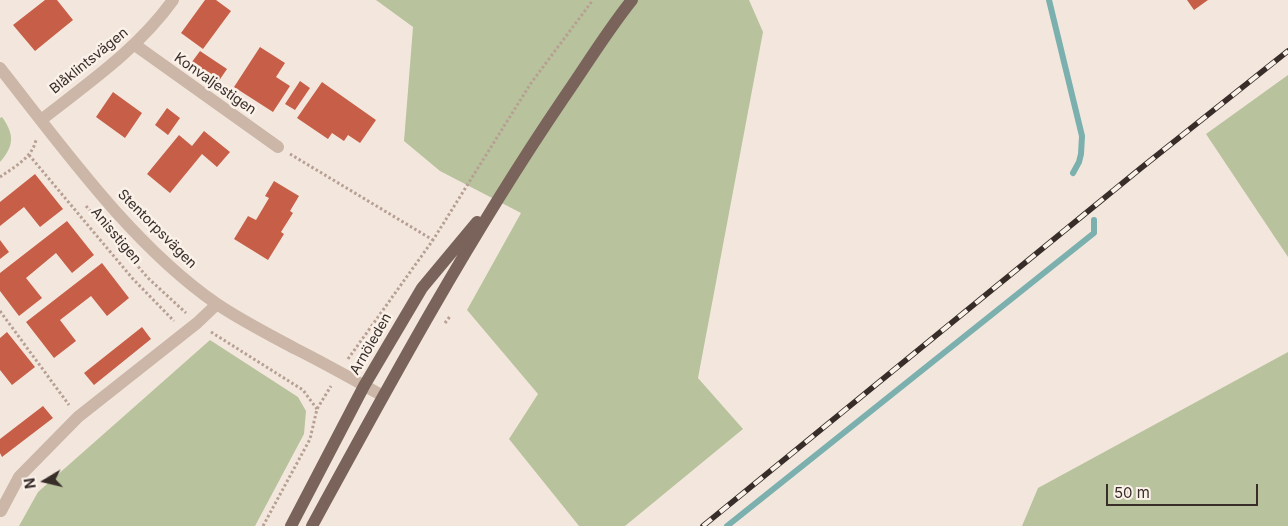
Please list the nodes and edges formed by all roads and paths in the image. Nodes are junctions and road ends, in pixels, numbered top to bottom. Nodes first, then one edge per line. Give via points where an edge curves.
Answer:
1 (173, 0) edge
2 (593, 0) edge
3 (632, 0) edge
4 (135, 45) junction
5 (0, 68) edge
6 (41, 120) junction
7 (278, 147) joint
8 (29, 155) junction
9 (0, 177) edge
10 (501, 194) junction
11 (433, 240) junction
12 (218, 304) junction
13 (0, 311) edge
14 (185, 332) junction
15 (339, 371) junction
16 (364, 386) junction
17 (382, 396) junction
18 (78, 417) junction
19 (1, 511) edge
20 (263, 526) edge
21 (291, 526) edge
22 (312, 526) edge

1 - 4 street, Blåklintsvägen
2 - 11 path via 531,83
3 - 10 main road, Arnöleden
4 - 6 street, Blåklintsvägen
4 - 7 street, Konvaljestigen
5 - 6 street, Stentorpsvägen
6 - 8 path
6 - 12 street, Stentorpsvägen via 120,216 172,268
7 - 11 path
8 - 9 path
8 - 14 path, Anisstigen via 133,279
10 - 16 main road, Arnöleden via 422,288
10 - 17 main road, Arnöleden
11 - 15 path
12 - 14 street
12 - 15 street, Stentorpsvägen
13 - 18 path
14 - 18 street
15 - 16 street, Stentorpsvägen
15 - 20 path via 317,409 310,439
16 - 17 street, Stentorpsvägen
16 - 21 main road, Arnöleden
17 - 22 main road, Arnöleden
18 - 19 street via 19,478

